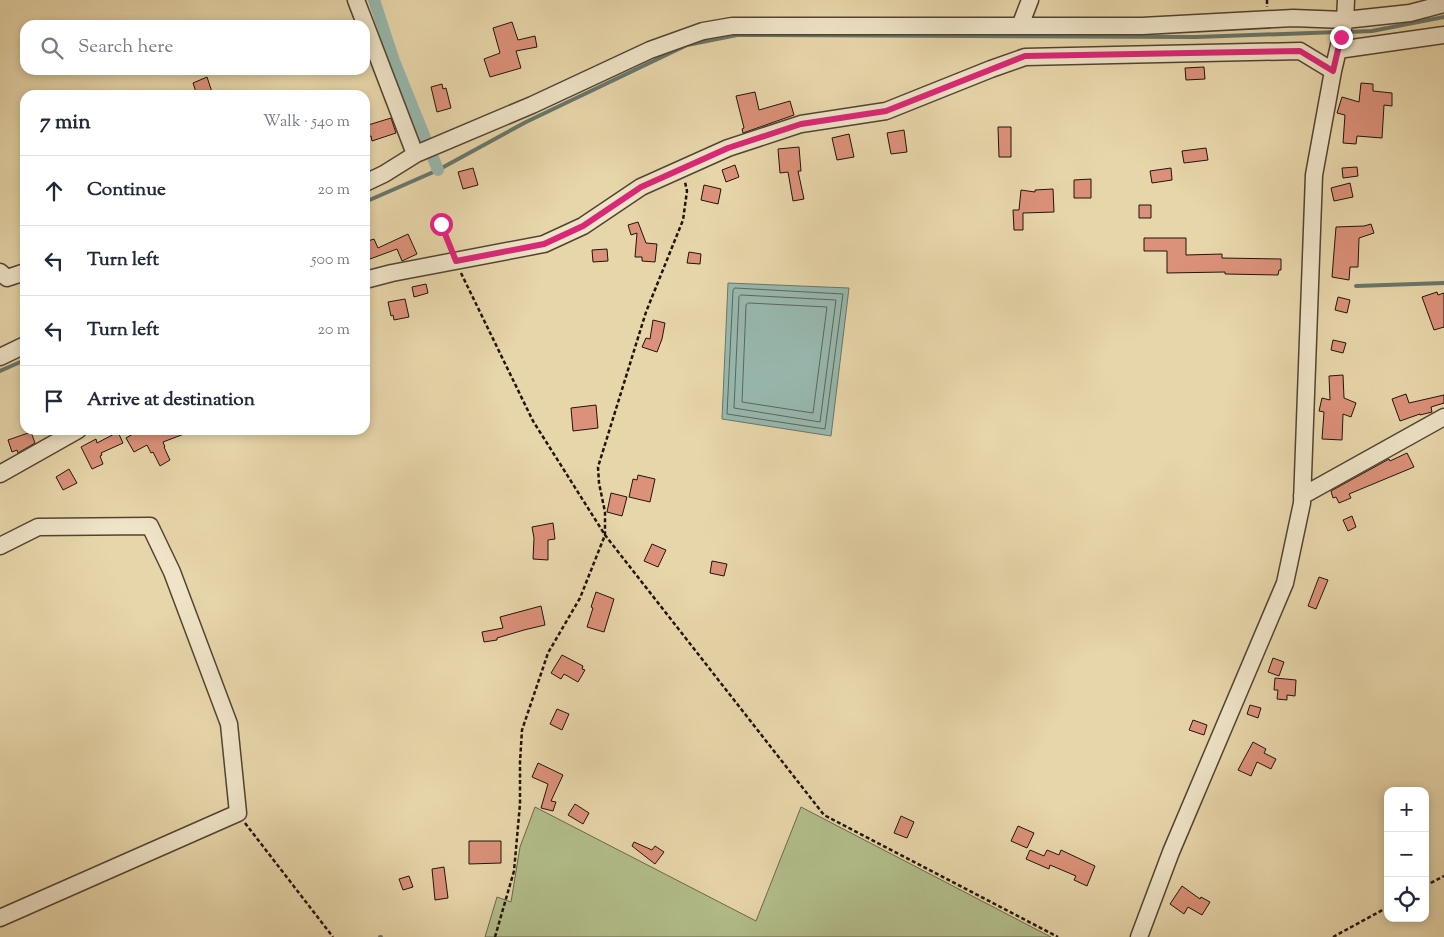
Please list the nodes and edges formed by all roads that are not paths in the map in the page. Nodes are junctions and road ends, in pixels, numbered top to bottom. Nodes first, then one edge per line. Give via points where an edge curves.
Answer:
1 (356, 0) edge
2 (1030, 0) edge
3 (1346, 0) edge
4 (1444, 4) edge
5 (364, 20) edge
6 (1020, 26) junction
7 (1342, 34) junction
8 (1444, 35) edge
9 (370, 36) edge
10 (1333, 71) junction
11 (416, 154) junction
12 (370, 181) edge
13 (0, 272) edge
14 (20, 274) edge
15 (370, 279) edge
16 (20, 347) edge
17 (0, 357) edge
18 (1444, 416) edge
19 (69, 435) edge
20 (0, 474) edge
21 (1302, 496) junction
22 (0, 546) edge
23 (0, 918) edge
24 (1139, 937) edge

1 - 5 street
2 - 6 street
3 - 7 street
4 - 7 street
6 - 7 street via 1142,26 1292,18
6 - 11 street via 732,26 703,31 650,50
7 - 8 street
7 - 10 street
9 - 11 street
10 - 15 street via 1300,51 1025,56 886,111 801,124 728,148 641,187 583,226 544,244
10 - 21 street via 1314,175
11 - 12 street
13 - 14 street via 7,278
16 - 17 street
18 - 21 street
19 - 20 street
21 - 24 street via 1285,583 1171,852
22 - 23 street via 38,527 150,526 172,572 229,724 238,814

